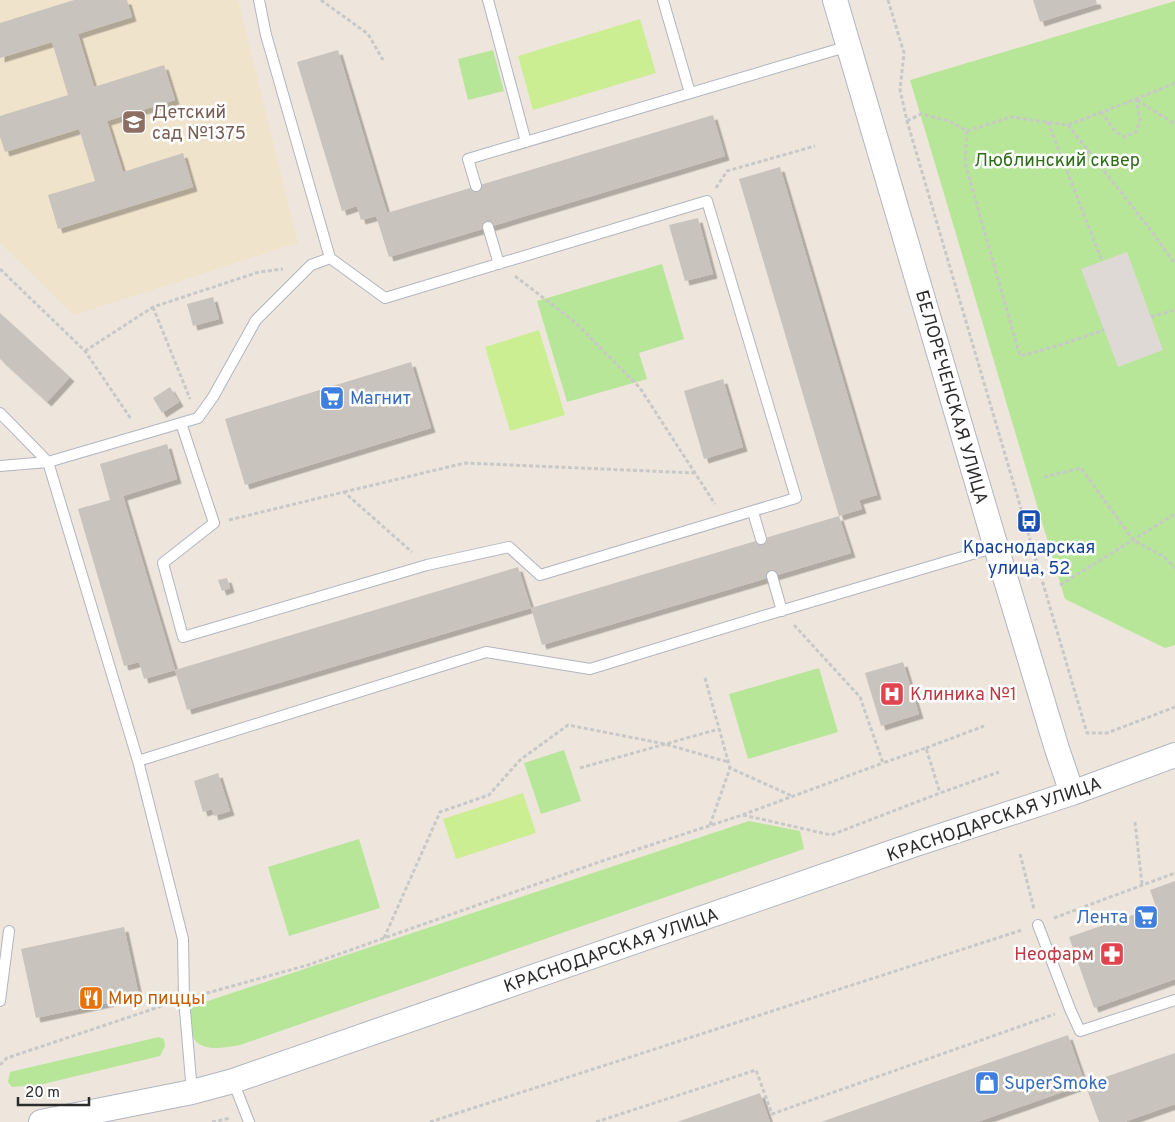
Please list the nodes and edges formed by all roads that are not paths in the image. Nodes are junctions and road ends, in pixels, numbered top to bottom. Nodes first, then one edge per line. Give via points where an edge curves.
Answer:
1 (259, 0) edge
2 (488, 0) edge
3 (663, 0) edge
4 (836, 0) edge
5 (849, 46) junction
6 (690, 93) junction
7 (526, 142) junction
8 (476, 186) dead end
9 (488, 227) dead end
10 (330, 258) junction
11 (499, 264) junction
12 (0, 412) edge
13 (181, 423) junction
14 (48, 462) junction
15 (0, 466) edge
16 (753, 512) junction
17 (761, 539) dead end
18 (996, 547) junction
19 (772, 576) dead end
20 (782, 611) junction
21 (1175, 755) edge
22 (138, 761) junction
23 (1072, 793) junction
24 (1038, 925) road end
25 (9, 931) dead end
26 (1175, 1000) edge
27 (0, 1001) edge
28 (233, 1081) junction
29 (192, 1092) junction
30 (41, 1122) edge
31 (248, 1122) edge

1 - 10 lane via 266,35
2 - 7 lane
3 - 6 lane
4 - 5 street, БЕЛОРЕЧЕНСКАЯ УЛИЦА
5 - 6 lane
5 - 18 street, БЕЛОРЕЧЕНСКАЯ УЛИЦА
6 - 7 lane
7 - 8 lane via 468,159
9 - 11 lane
10 - 11 lane via 385,298
10 - 13 lane via 311,265 256,320 198,418
11 - 16 lane via 707,201 796,498
12 - 14 lane
13 - 14 lane
13 - 16 lane via 214,524 163,563 183,637 427,565 509,547 540,575
14 - 15 lane
14 - 22 lane
16 - 17 lane
18 - 20 lane
18 - 23 street, БЕЛОРЕЧЕНСКАЯ УЛИЦА
19 - 20 lane
20 - 22 lane via 590,669 486,652
21 - 23 street, КРАСНОДАРСКАЯ УЛИЦА
22 - 29 lane via 183,940
23 - 28 street, КРАСНОДАРСКАЯ УЛИЦА
24 - 26 lane via 1080,1032
25 - 27 lane
28 - 29 street, КРАСНОДАРСКАЯ УЛИЦА
28 - 31 lane
29 - 30 street, КРАСНОДАРСКАЯ УЛИЦА

